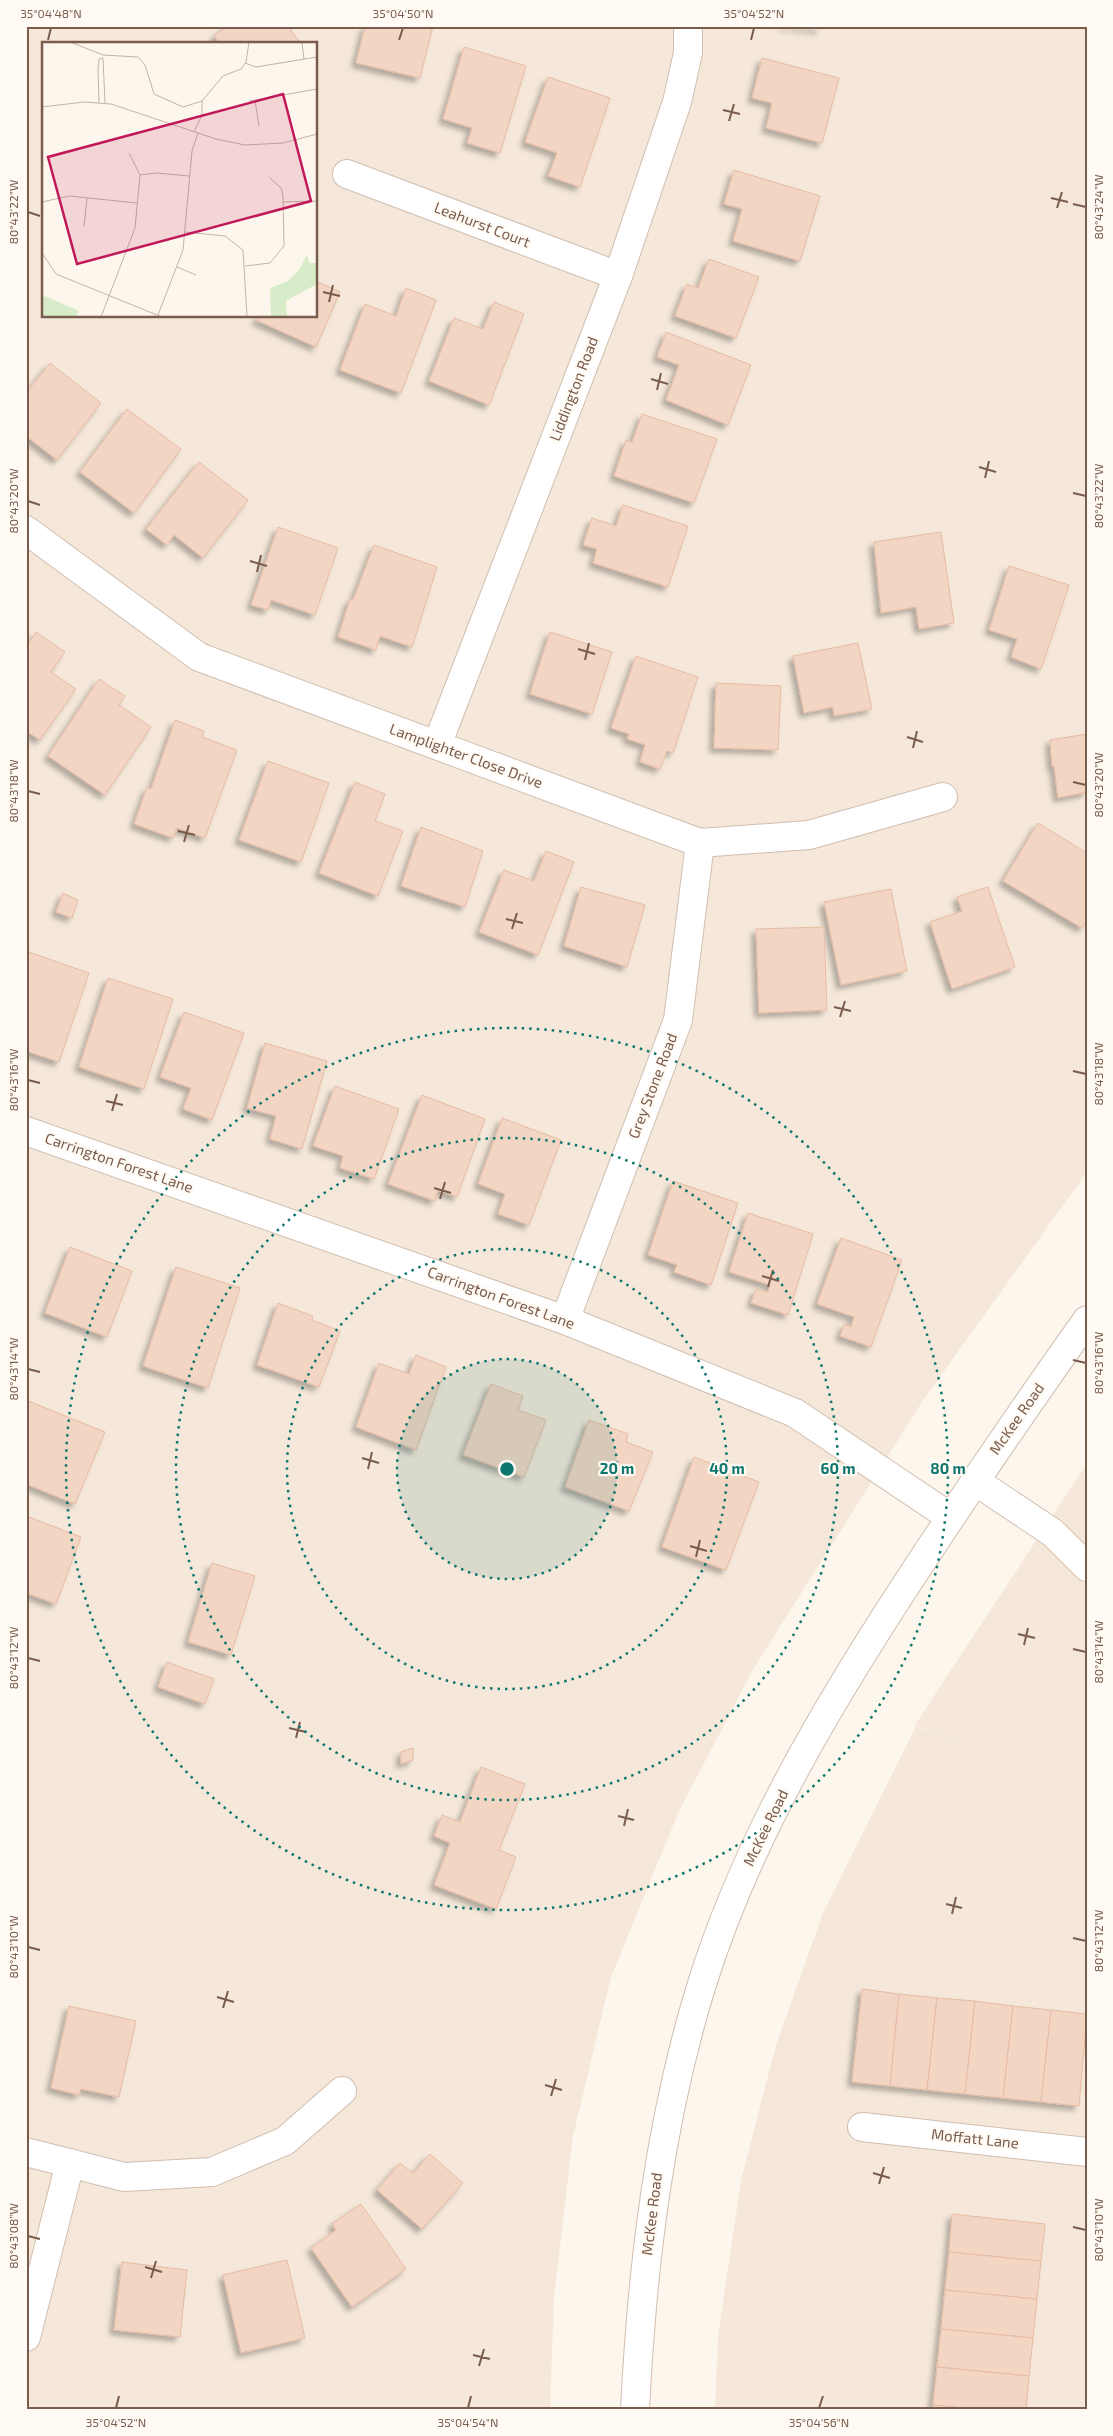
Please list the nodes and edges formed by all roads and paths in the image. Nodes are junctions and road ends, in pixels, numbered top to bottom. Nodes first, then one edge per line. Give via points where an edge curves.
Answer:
1 (688, 26) edge
2 (347, 174) dead end
3 (618, 276) junction
4 (26, 530) edge
5 (437, 745) junction
6 (943, 797) dead end
7 (700, 843) junction
8 (28, 1138) edge
9 (565, 1320) junction
10 (1087, 1320) edge
11 (975, 1481) junction
12 (950, 1517) junction
13 (1087, 1567) edge
14 (342, 2091) dead end
15 (862, 2127) dead end
16 (26, 2152) edge
17 (1087, 2152) edge
18 (70, 2163) junction
19 (26, 2337) edge
20 (635, 2410) edge

1 - 3 street, Liddington Road via 688,53 677,102
2 - 3 street, Leahurst Court
3 - 5 street, Liddington Road
4 - 5 street, Lamplighter Close Drive via 199,657
5 - 7 street, Lamplighter Close Drive
6 - 7 street, Lamplighter Close Drive via 809,835
7 - 9 street, Grey Stone Road via 678,1020
8 - 9 street, Carrington Forest Lane
9 - 12 street, Carrington Forest Lane via 795,1413
10 - 11 street, McKee Road
11 - 12 street, McKee Road
11 - 13 street via 1052,1533
12 - 20 street, McKee Road via 847,1675 797,1765 752,1855 719,1935 683,2051 660,2155 640,2312
14 - 18 street via 285,2141 212,2172 124,2177
15 - 17 street, Moffatt Lane
16 - 18 street
18 - 19 street

